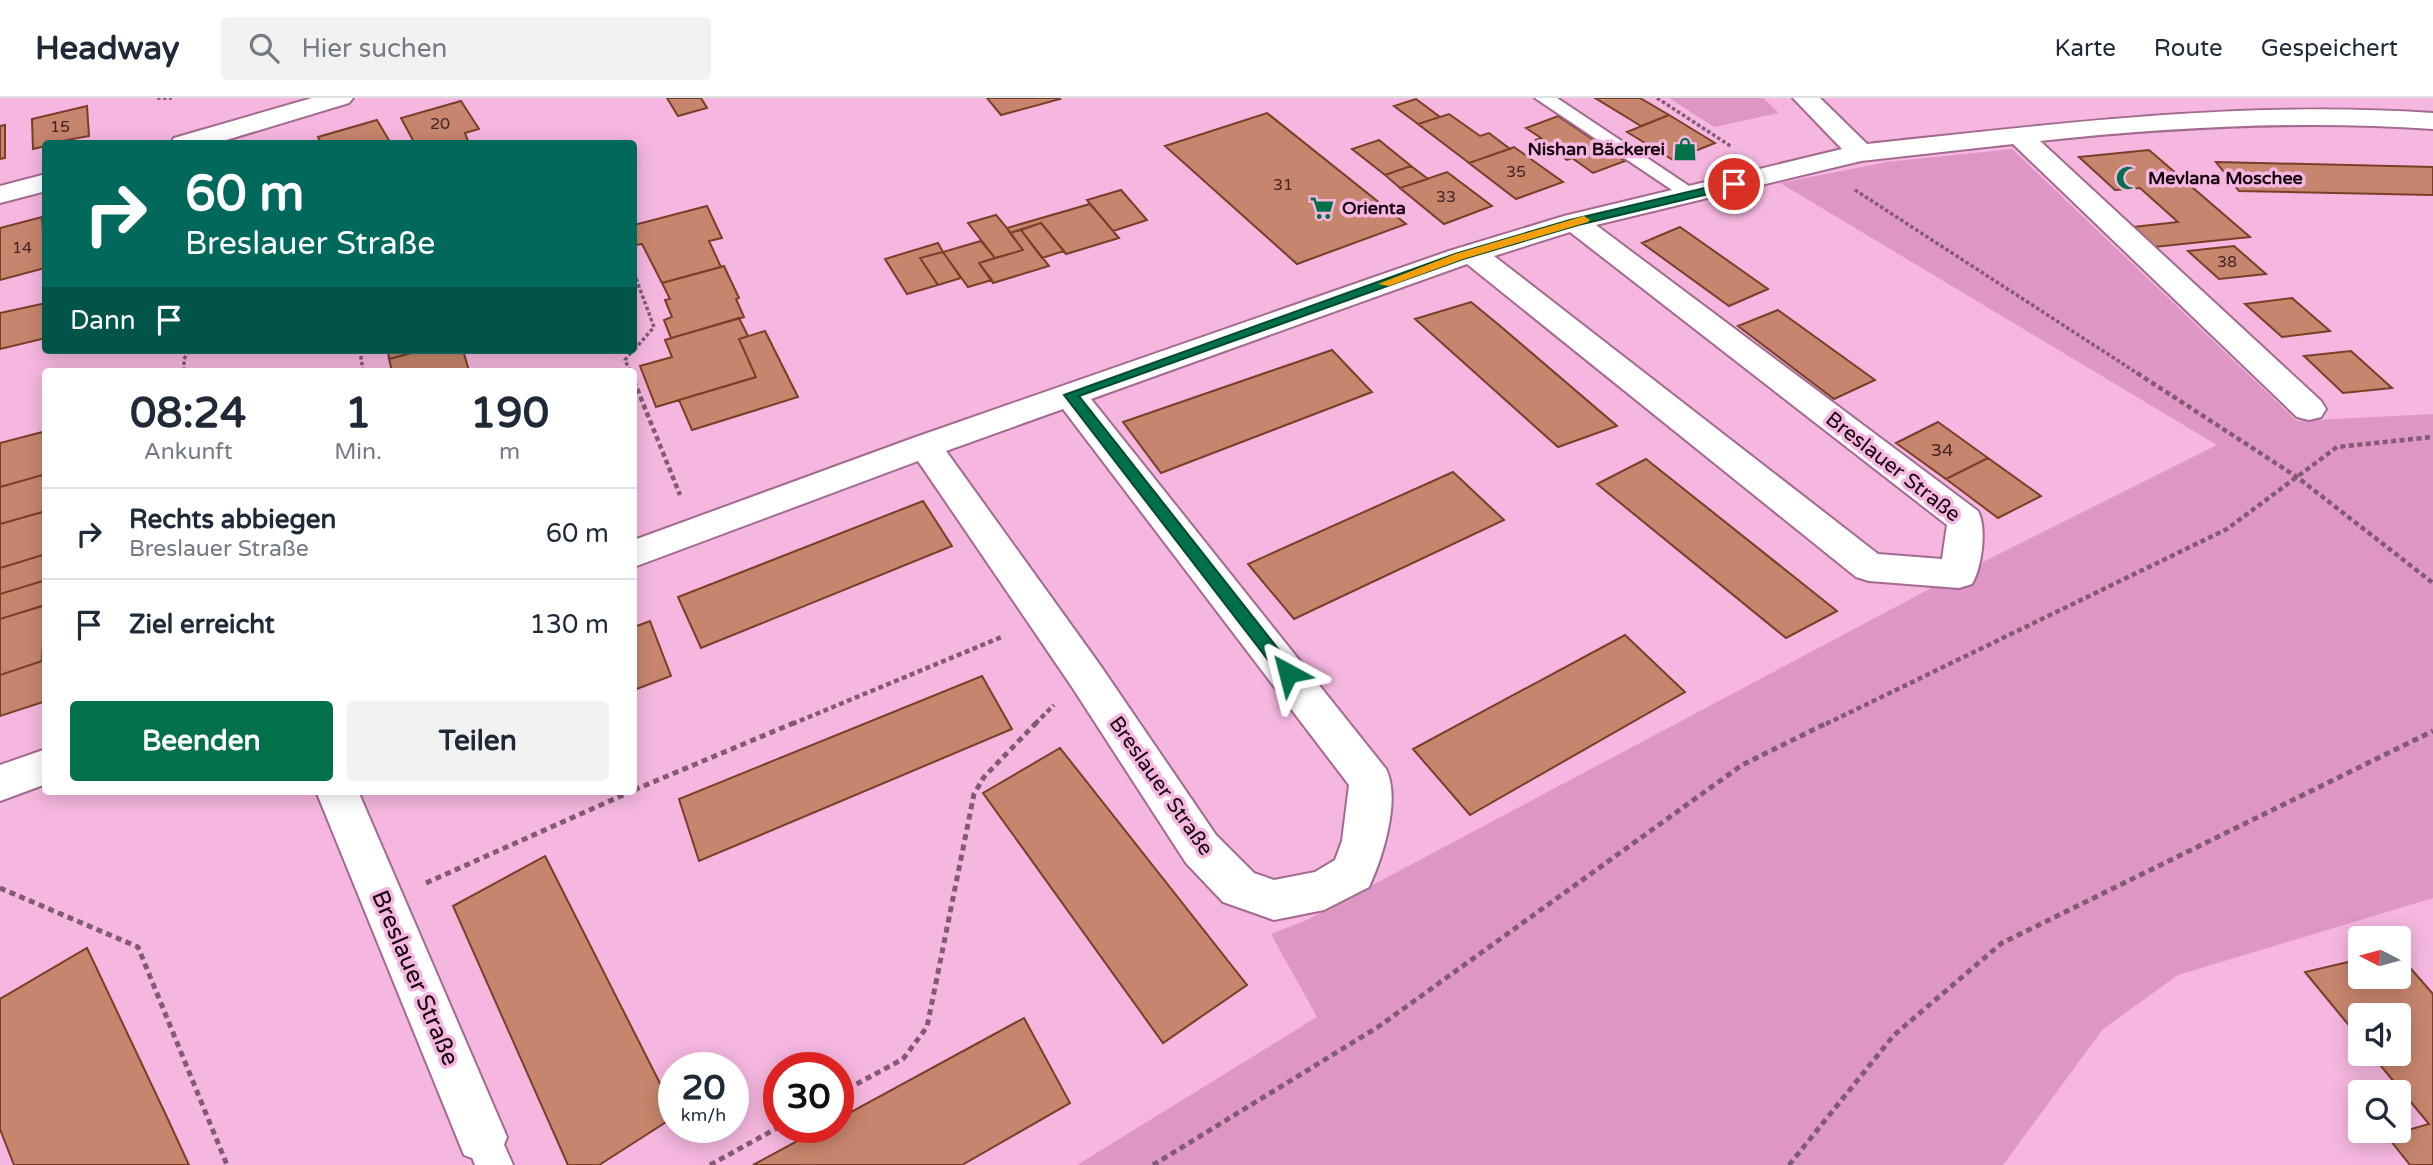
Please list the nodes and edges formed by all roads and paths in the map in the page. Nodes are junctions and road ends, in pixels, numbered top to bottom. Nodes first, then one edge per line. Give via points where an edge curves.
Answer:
1 (157, 98) edge
2 (172, 98) edge
3 (340, 98) edge
4 (1544, 98) edge
5 (1657, 98) edge
6 (1806, 98) edge
7 (2433, 121) edge
8 (2017, 134) junction
9 (197, 140) edge
10 (1861, 153) junction
11 (1816, 165) junction
12 (1773, 175) junction
13 (42, 183) edge
14 (1692, 194) junction
15 (0, 195) edge
16 (1574, 222) junction
17 (1473, 254) junction
18 (637, 281) edge
19 (637, 346) edge
20 (637, 388) edge
21 (1070, 395) junction
22 (2309, 409) dead end
23 (2433, 437) edge
24 (925, 446) junction
25 (2297, 477) junction
26 (695, 531) junction
27 (637, 553) edge
28 (2433, 583) edge
29 (1046, 619) junction
30 (1086, 676) junction
31 (2433, 731) edge
32 (42, 767) edge
33 (0, 782) edge
34 (637, 789) edge
35 (339, 795) edge
36 (624, 795) edge
37 (0, 888) edge
38 (383, 902) junction
39 (854, 1085) edge
40 (763, 1136) edge
41 (488, 1151) edge
42 (227, 1165) edge
43 (710, 1165) edge
44 (1153, 1165) edge
45 (1789, 1165) edge

1 - 2 path
3 - 9 street
4 - 14 lane
5 - 12 path
6 - 10 street
7 - 8 street via 2263,118
8 - 10 street
8 - 22 street
10 - 11 street
11 - 12 street
11 - 25 path
12 - 14 street
13 - 15 street
14 - 16 street
16 - 17 street
16 - 17 street, Breslauer Straße via 1965,520 1959,574 1870,567
17 - 21 street
18 - 19 path via 654,327
20 - 26 path
21 - 24 street
21 - 30 street, Breslauer Straße via 1371,781 1364,841 1353,873 1324,890 1274,900 1239,888 1201,849
23 - 25 path via 2337,447
24 - 26 street
24 - 29 street, Breslauer Straße
25 - 28 path
25 - 44 path via 2227,529 1742,765 1378,1027
26 - 27 street
29 - 30 street, Breslauer Straße
29 - 34 path
30 - 39 path via 984,777 974,794 927,1027 903,1059
31 - 45 path via 2002,943 1894,1035
32 - 33 street
35 - 38 street, Breslauer Straße
36 - 38 path
37 - 42 path via 138,947
38 - 41 street, Breslauer Straße
40 - 43 path

